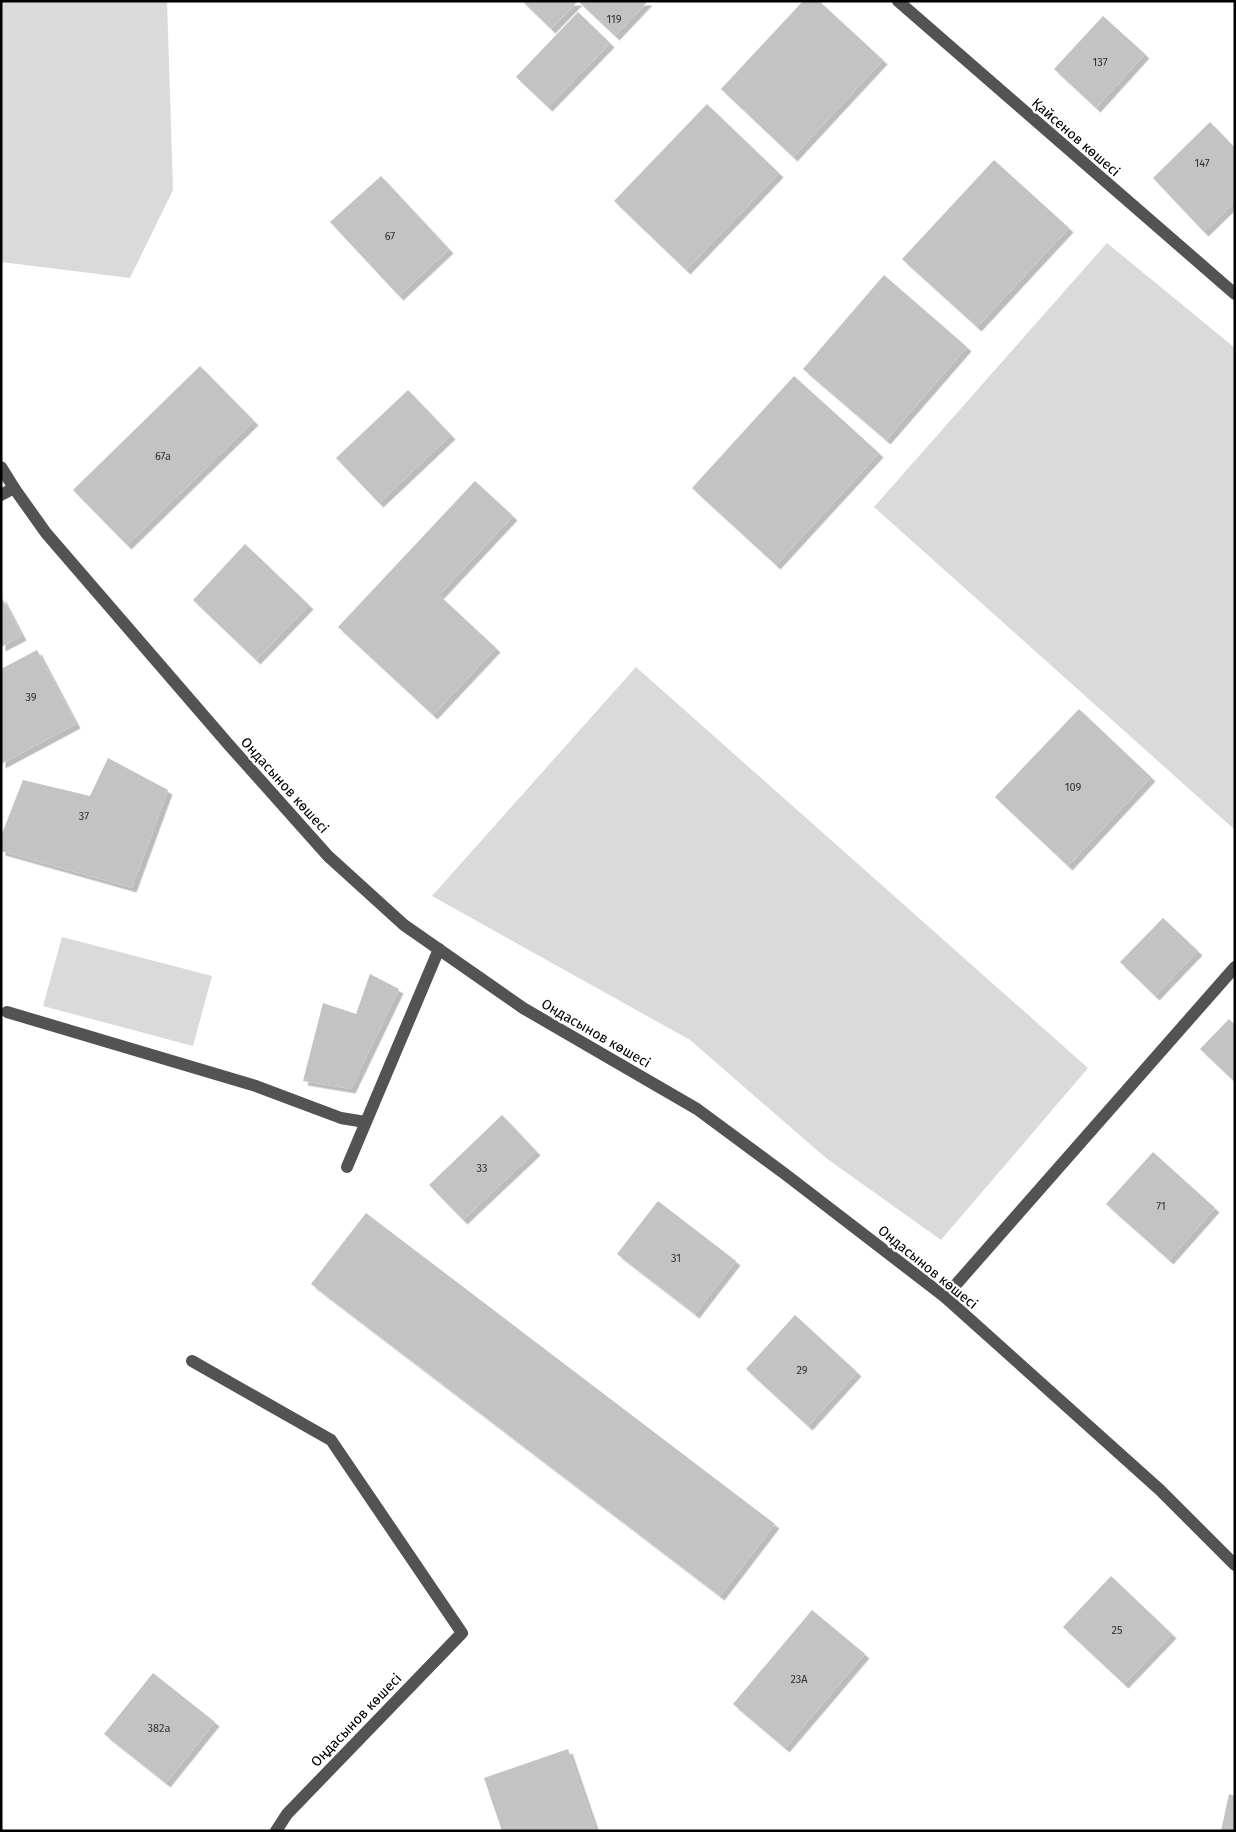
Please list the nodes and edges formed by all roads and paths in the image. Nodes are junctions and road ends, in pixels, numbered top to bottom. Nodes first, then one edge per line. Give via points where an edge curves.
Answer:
1 (898, 1) edge
2 (1235, 294) edge
3 (1, 467) edge
4 (14, 488) junction
5 (1, 495) edge
6 (439, 949) junction
7 (1235, 967) edge
8 (3, 1010) edge
9 (365, 1122) junction
10 (347, 1167) dead end
11 (944, 1297) junction
12 (192, 1361) dead end
13 (1235, 1565) edge
14 (276, 1831) edge

1 - 2 street, Қайсенов көшесі
3 - 4 street, Ондасынов көшесі
4 - 5 street
4 - 6 street, Ондасынов көшесі via 46,533 328,856 404,925
6 - 9 street
6 - 11 street, Ондасынов көшесі via 523,1008 697,1109
7 - 11 street
8 - 9 street via 256,1086 342,1118
9 - 10 street
11 - 13 street, Ондасынов көшесі via 1160,1490
12 - 14 street, Оңдасынов көшесі via 331,1440 462,1633 287,1814

